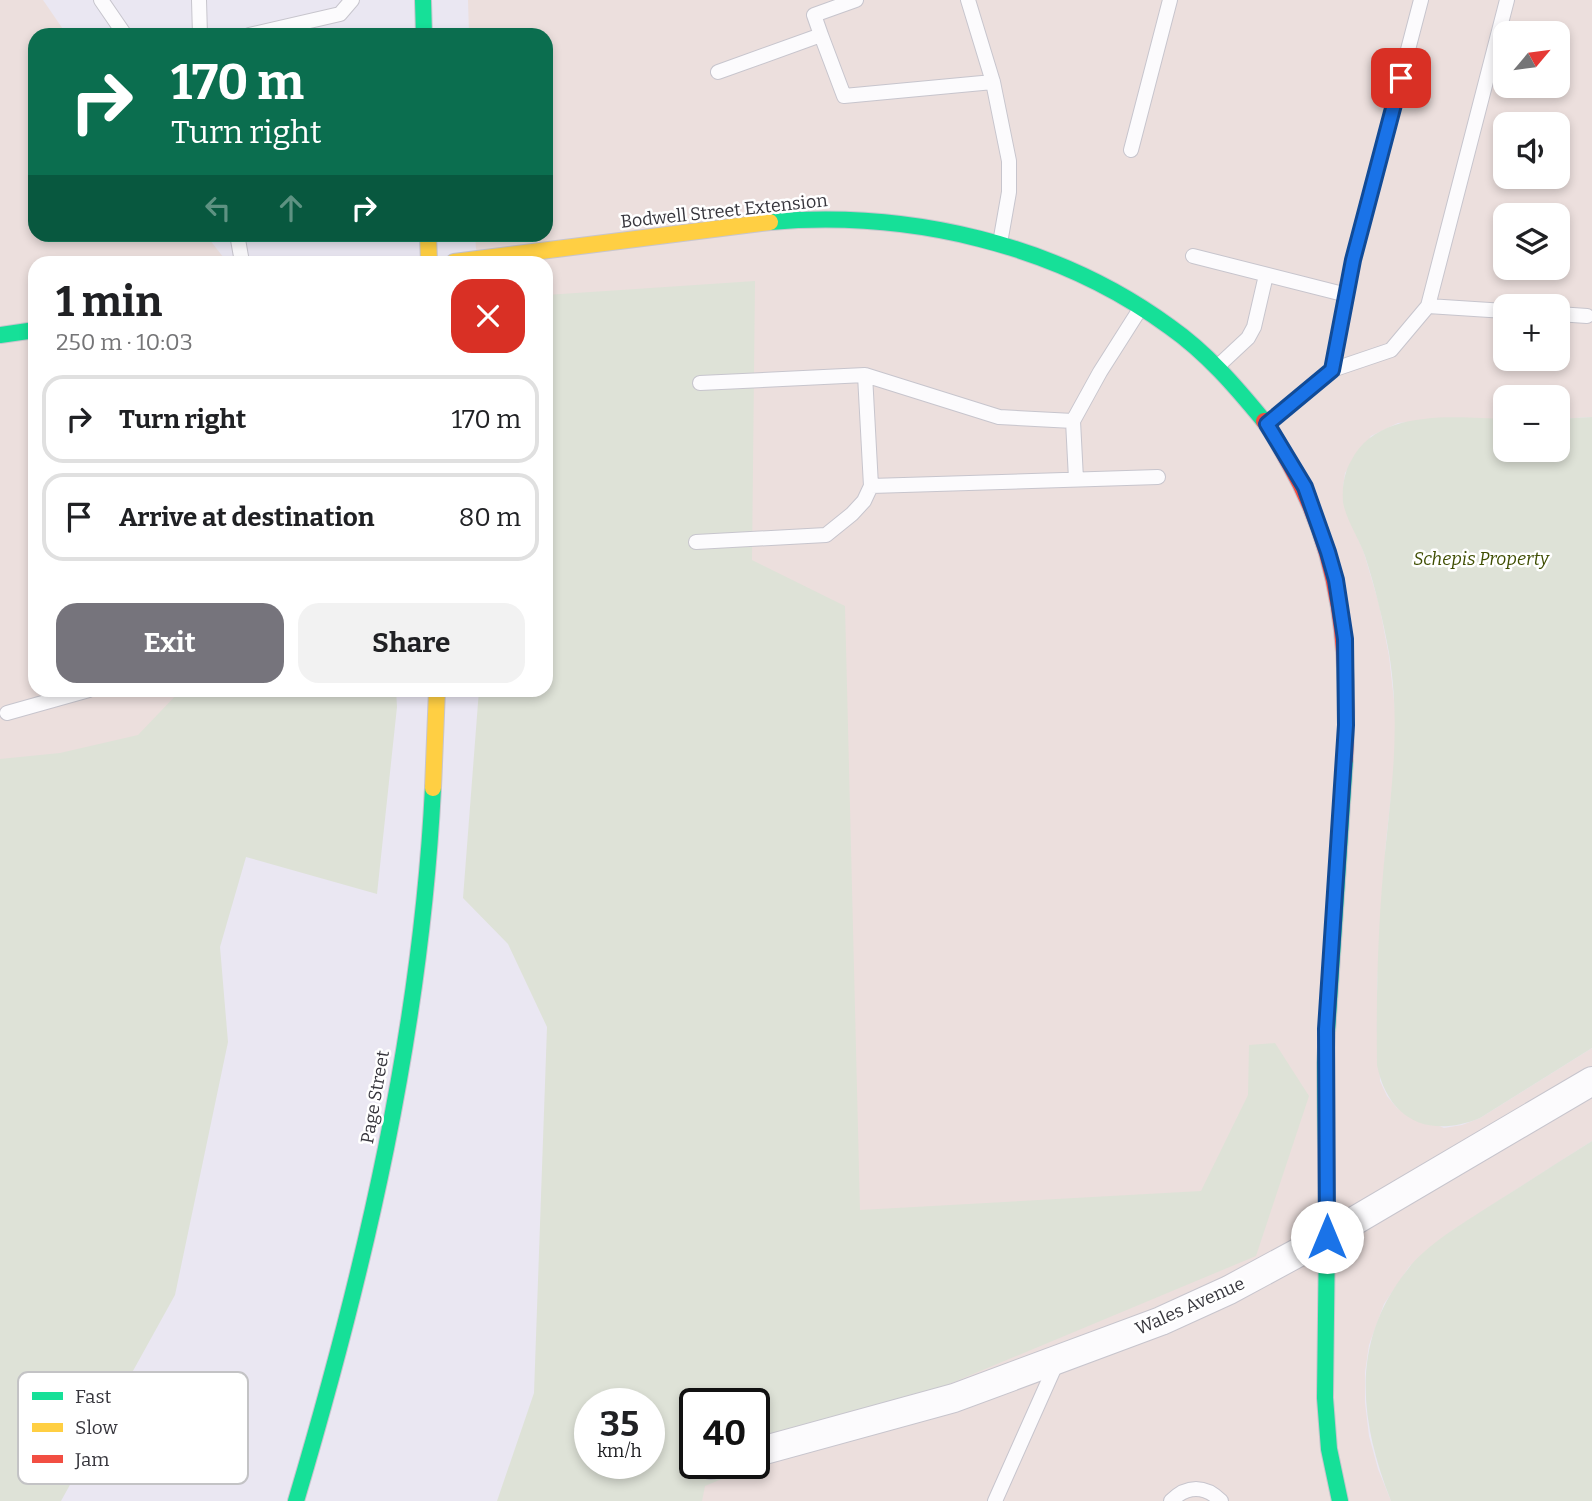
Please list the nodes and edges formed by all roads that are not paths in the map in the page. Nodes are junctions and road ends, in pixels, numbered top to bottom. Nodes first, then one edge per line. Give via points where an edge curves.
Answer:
1 (101, 0) edge
2 (200, 0) edge
3 (352, 0) edge
4 (423, 0) edge
5 (856, 0) edge
6 (968, 0) edge
7 (1170, 0) edge
8 (1421, 0) edge
9 (1507, 0) edge
10 (120, 28) edge
11 (200, 28) edge
12 (282, 28) edge
13 (424, 28) edge
14 (821, 35) junction
15 (718, 72) dead end
16 (993, 82) junction
17 (1131, 150) dead end
18 (1000, 243) junction
19 (500, 256) edge
20 (1193, 257) dead end
21 (1266, 275) junction
22 (1347, 295) junction
23 (1142, 305) junction
24 (1428, 306) junction
25 (1493, 310) edge
26 (1570, 315) edge
27 (1587, 316) dead end
28 (28, 331) edge
29 (0, 335) edge
30 (1217, 367) junction
31 (1332, 370) junction
32 (865, 375) junction
33 (700, 383) dead end
34 (1073, 421) junction
35 (1267, 424) junction
36 (1158, 477) dead end
37 (1076, 479) junction
38 (871, 486) junction
39 (696, 542) dead end
40 (64, 697) edge
41 (436, 697) edge
42 (6, 713) dead end
43 (1592, 1082) edge
44 (1327, 1237) junction
45 (1058, 1361) junction
46 (770, 1449) edge
47 (296, 1501) edge
48 (995, 1501) edge
49 (1171, 1501) edge
50 (1221, 1501) edge
51 (1340, 1501) edge

1 - 10 lane
2 - 11 lane
3 - 12 lane via 333,17
4 - 13 street
5 - 14 lane via 814,15
6 - 16 lane
7 - 17 lane
8 - 22 lane
9 - 24 lane
14 - 15 lane
14 - 16 lane via 844,96
16 - 18 lane via 1009,161
18 - 19 street, Bodwell Street Extension via 886,221 795,221
18 - 23 street, Bodwell Street Extension via 1085,274
20 - 21 lane
21 - 22 lane
21 - 30 lane via 1254,327
22 - 31 lane
23 - 30 street, Bodwell Street Extension
23 - 34 lane
24 - 25 lane
24 - 31 lane via 1391,350
26 - 27 lane
28 - 29 street
30 - 35 street, Bodwell Street Extension
31 - 35 lane
32 - 33 lane
32 - 34 lane via 999,417
32 - 38 lane
34 - 37 lane
35 - 44 street, Bodwell Street Extension via 1305,487 1336,580 1345,639 1346,725 1326,1029
36 - 37 lane
37 - 38 lane
38 - 39 lane via 864,501 826,535
40 - 42 lane
41 - 47 street, Page Street via 419,940 391,1117 356,1286
43 - 44 street, Wales Avenue
44 - 45 street, Wales Avenue via 1184,1311
44 - 51 street, Bodwell Street Extension via 1325,1433
45 - 46 street, Wales Avenue via 954,1398
45 - 48 lane
49 - 50 lane via 1187,1489 1201,1488

